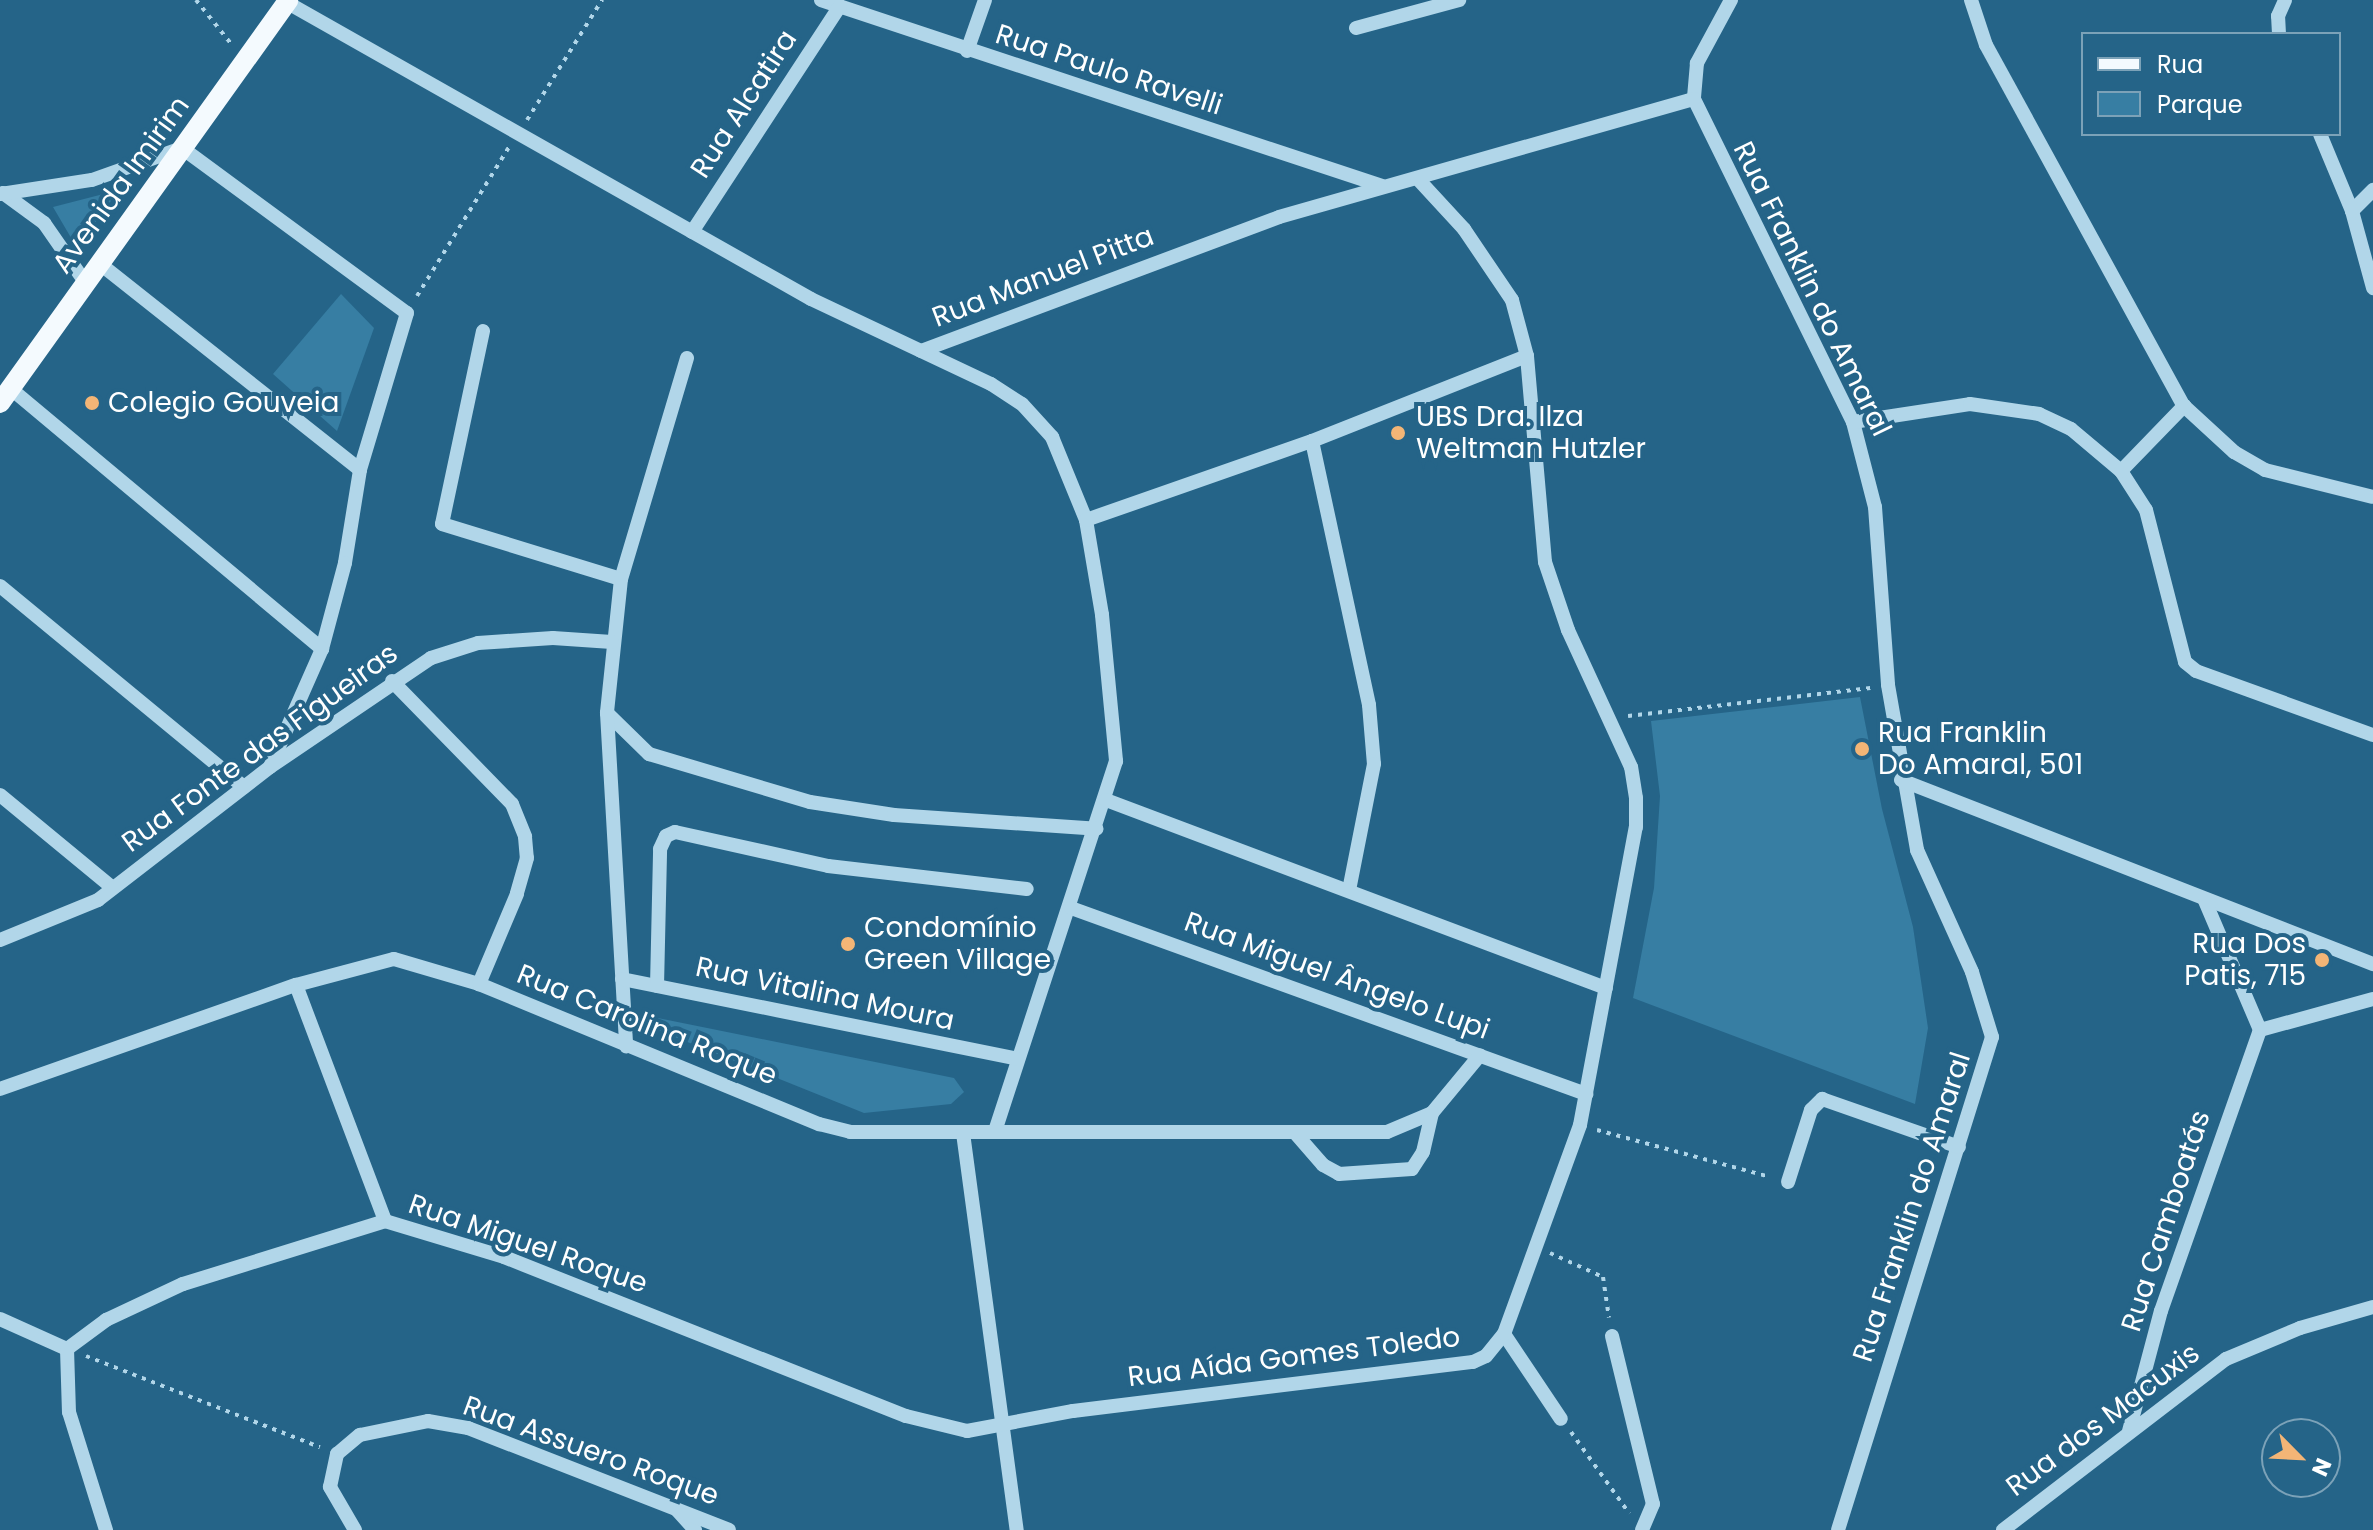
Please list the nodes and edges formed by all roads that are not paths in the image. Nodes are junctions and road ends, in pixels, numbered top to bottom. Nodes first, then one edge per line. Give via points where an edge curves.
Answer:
1 (821, 0) edge
2 (985, 0) edge
3 (1459, 0) edge
4 (1731, 0) edge
5 (1971, 0) edge
6 (2285, 0) edge
7 (287, 1) edge
8 (840, 6) junction
9 (1356, 28) dead end
10 (2278, 32) edge
11 (967, 51) junction
12 (1694, 99) junction
13 (2321, 136) edge
14 (182, 148) junction
15 (1417, 178) junction
16 (1382, 186) junction
17 (2373, 190) edge
18 (2, 193) edge
19 (2352, 211) junction
20 (692, 232) junction
21 (2370, 257) edge
22 (99, 263) junction
23 (85, 282) junction
24 (2373, 288) edge
25 (483, 331) dead end
26 (921, 351) junction
27 (1527, 356) junction
28 (687, 358) dead end
29 (5, 396) edge
30 (2184, 406) junction
31 (1853, 422) junction
32 (1312, 441) junction
33 (360, 470) junction
34 (2121, 471) junction
35 (2373, 497) edge
36 (1086, 520) junction
37 (621, 579) junction
38 (0, 586) edge
39 (612, 642) junction
40 (322, 649) junction
41 (392, 681) junction
42 (607, 713) junction
43 (2373, 735) edge
44 (270, 767) junction
45 (1901, 780) junction
46 (244, 787) junction
47 (0, 795) edge
48 (1106, 800) junction
49 (1097, 829) junction
50 (113, 888) junction
51 (1027, 889) dead end
52 (1349, 890) junction
53 (2205, 901) junction
54 (1071, 908) junction
55 (0, 940) edge
56 (2373, 964) edge
57 (622, 979) junction
58 (479, 984) junction
59 (296, 985) junction
60 (657, 986) junction
61 (1606, 988) junction
62 (2373, 999) edge
63 (2260, 1030) junction
64 (626, 1046) junction
65 (1480, 1055) junction
66 (1017, 1059) junction
67 (0, 1089) edge
68 (1586, 1094) junction
69 (1432, 1113) junction
70 (995, 1131) junction
71 (963, 1133) junction
72 (1296, 1134) junction
73 (1959, 1147) junction
74 (1788, 1182) road end
75 (385, 1221) junction
76 (2373, 1307) edge
77 (0, 1319) edge
78 (1504, 1334) junction
79 (1612, 1336) road end
80 (67, 1349) junction
81 (1561, 1419) road end
82 (1003, 1427) junction
83 (2129, 1431) junction
84 (674, 1507) junction
85 (1636, 1525) edge
86 (106, 1530) edge
87 (355, 1530) edge
88 (695, 1530) edge
89 (729, 1530) edge
90 (1017, 1530) edge
91 (1838, 1530) edge
92 (2003, 1530) edge

1 - 8 street, Rua Paulo Ravelli
2 - 11 street
3 - 9 street
4 - 12 street via 1697,63
5 - 30 street via 1986,45
6 - 10 street
7 - 14 main road, Avenida Imirim
7 - 20 street, Rua Manuel Pitta
8 - 11 street, Rua Paulo Ravelli
8 - 20 street, Rua Alcatira
11 - 16 street, Rua Paulo Ravelli
12 - 15 street, Rua Manuel Pitta
12 - 31 street, Rua Franklin do Amaral
13 - 19 street
14 - 18 street via 92,180
14 - 22 main road, Avenida Imirim
14 - 33 street via 407,313
15 - 16 street, Rua Manuel Pitta
15 - 27 street, Rua Aída Gomes Toledo via 1496,272 1512,300
16 - 26 street, Rua Manuel Pitta via 1279,217
17 - 19 street
18 - 23 street via 44,223
19 - 21 street
20 - 26 street, Rua Manuel Pitta via 811,299
21 - 24 street
22 - 23 main road, Avenida Imirim
22 - 33 street
23 - 29 main road, Avenida Imirim
25 - 37 street via 442,524
26 - 36 street via 1022,404 1052,437
27 - 32 street
27 - 61 street, Rua Aída Gomes Toledo via 1545,562 1568,630 1631,767 1636,827
28 - 37 street
29 - 40 street
30 - 34 street
30 - 35 street via 2234,452 2265,470
31 - 34 street via 1970,404 2005,406 2071,429
31 - 45 street, Rua Franklin do Amaral via 1875,507
32 - 36 street
32 - 52 street via 1371,719 1369,810
33 - 40 street via 345,563
34 - 43 street via 2146,510 2185,662 2196,671
36 - 48 street via 1116,738
37 - 39 street
38 - 46 street
39 - 41 street, Rua Fonte das Figueiras via 553,638 478,643 431,658
39 - 42 street
40 - 44 street
41 - 44 street, Rua Fonte das Figueiras
41 - 58 street via 512,804 525,837 527,858 517,894
42 - 49 street via 649,754 810,802 894,815
42 - 57 street
44 - 46 street, Rua Fonte das Figueiras
45 - 53 street
45 - 73 street, Rua Franklin do Amaral via 1917,850 1991,1025 1991,1052
46 - 50 street, Rua Fonte das Figueiras
47 - 50 street
48 - 49 street
48 - 52 street
49 - 54 street
50 - 55 street, Rua Fonte das Figueiras via 68,915
51 - 60 street via 828,866 675,832 666,836 660,849
52 - 61 street
53 - 56 street
53 - 63 street
54 - 65 street, Rua Miguel Ângelo Lupi
54 - 66 street
57 - 60 street, Rua Vitalina Moura
57 - 64 street
58 - 59 street, Rua Carolina Roque via 394,959
58 - 64 street, Rua Carolina Roque
59 - 67 street, Rua Carolina Roque
59 - 75 street
60 - 66 street, Rua Vitalina Moura
61 - 68 street, Rua Aída Gomes Toledo
62 - 63 street
63 - 83 street, Rua Camboatás via 2161,1311
64 - 71 street, Rua Carolina Roque via 819,1124 882,1134
65 - 68 street, Rua Miguel Ângelo Lupi
65 - 69 street, Rua Carolina Roque
66 - 70 street
68 - 78 street, Rua Aída Gomes Toledo via 1580,1125
69 - 72 street, Rua Carolina Roque via 1387,1132
69 - 72 street, Rua Carolina Roque via 1423,1152 1412,1169 1339,1174 1323,1165
70 - 71 street, Rua Carolina Roque
70 - 72 street, Rua Carolina Roque
71 - 82 street
73 - 74 street via 1822,1099 1811,1110
73 - 91 street, Rua Franklin do Amaral
75 - 80 street, Rua Miguel Roque via 183,1284 106,1320
75 - 82 street, Rua Miguel Roque via 504,1257 906,1416 967,1431
76 - 83 street, Rua dos Macuxis via 2300,1328 2226,1359
77 - 80 street
78 - 81 street
78 - 82 street, Rua Aída Gomes Toledo via 1494,1349 1473,1362 1073,1411
79 - 85 street via 1653,1504
80 - 86 street via 69,1412
82 - 90 street
83 - 92 street, Rua dos Macuxis
84 - 87 street, Rua Assuero Roque via 468,1428 428,1421 360,1435 337,1454 330,1487
84 - 88 street
84 - 89 street, Rua Assuero Roque

